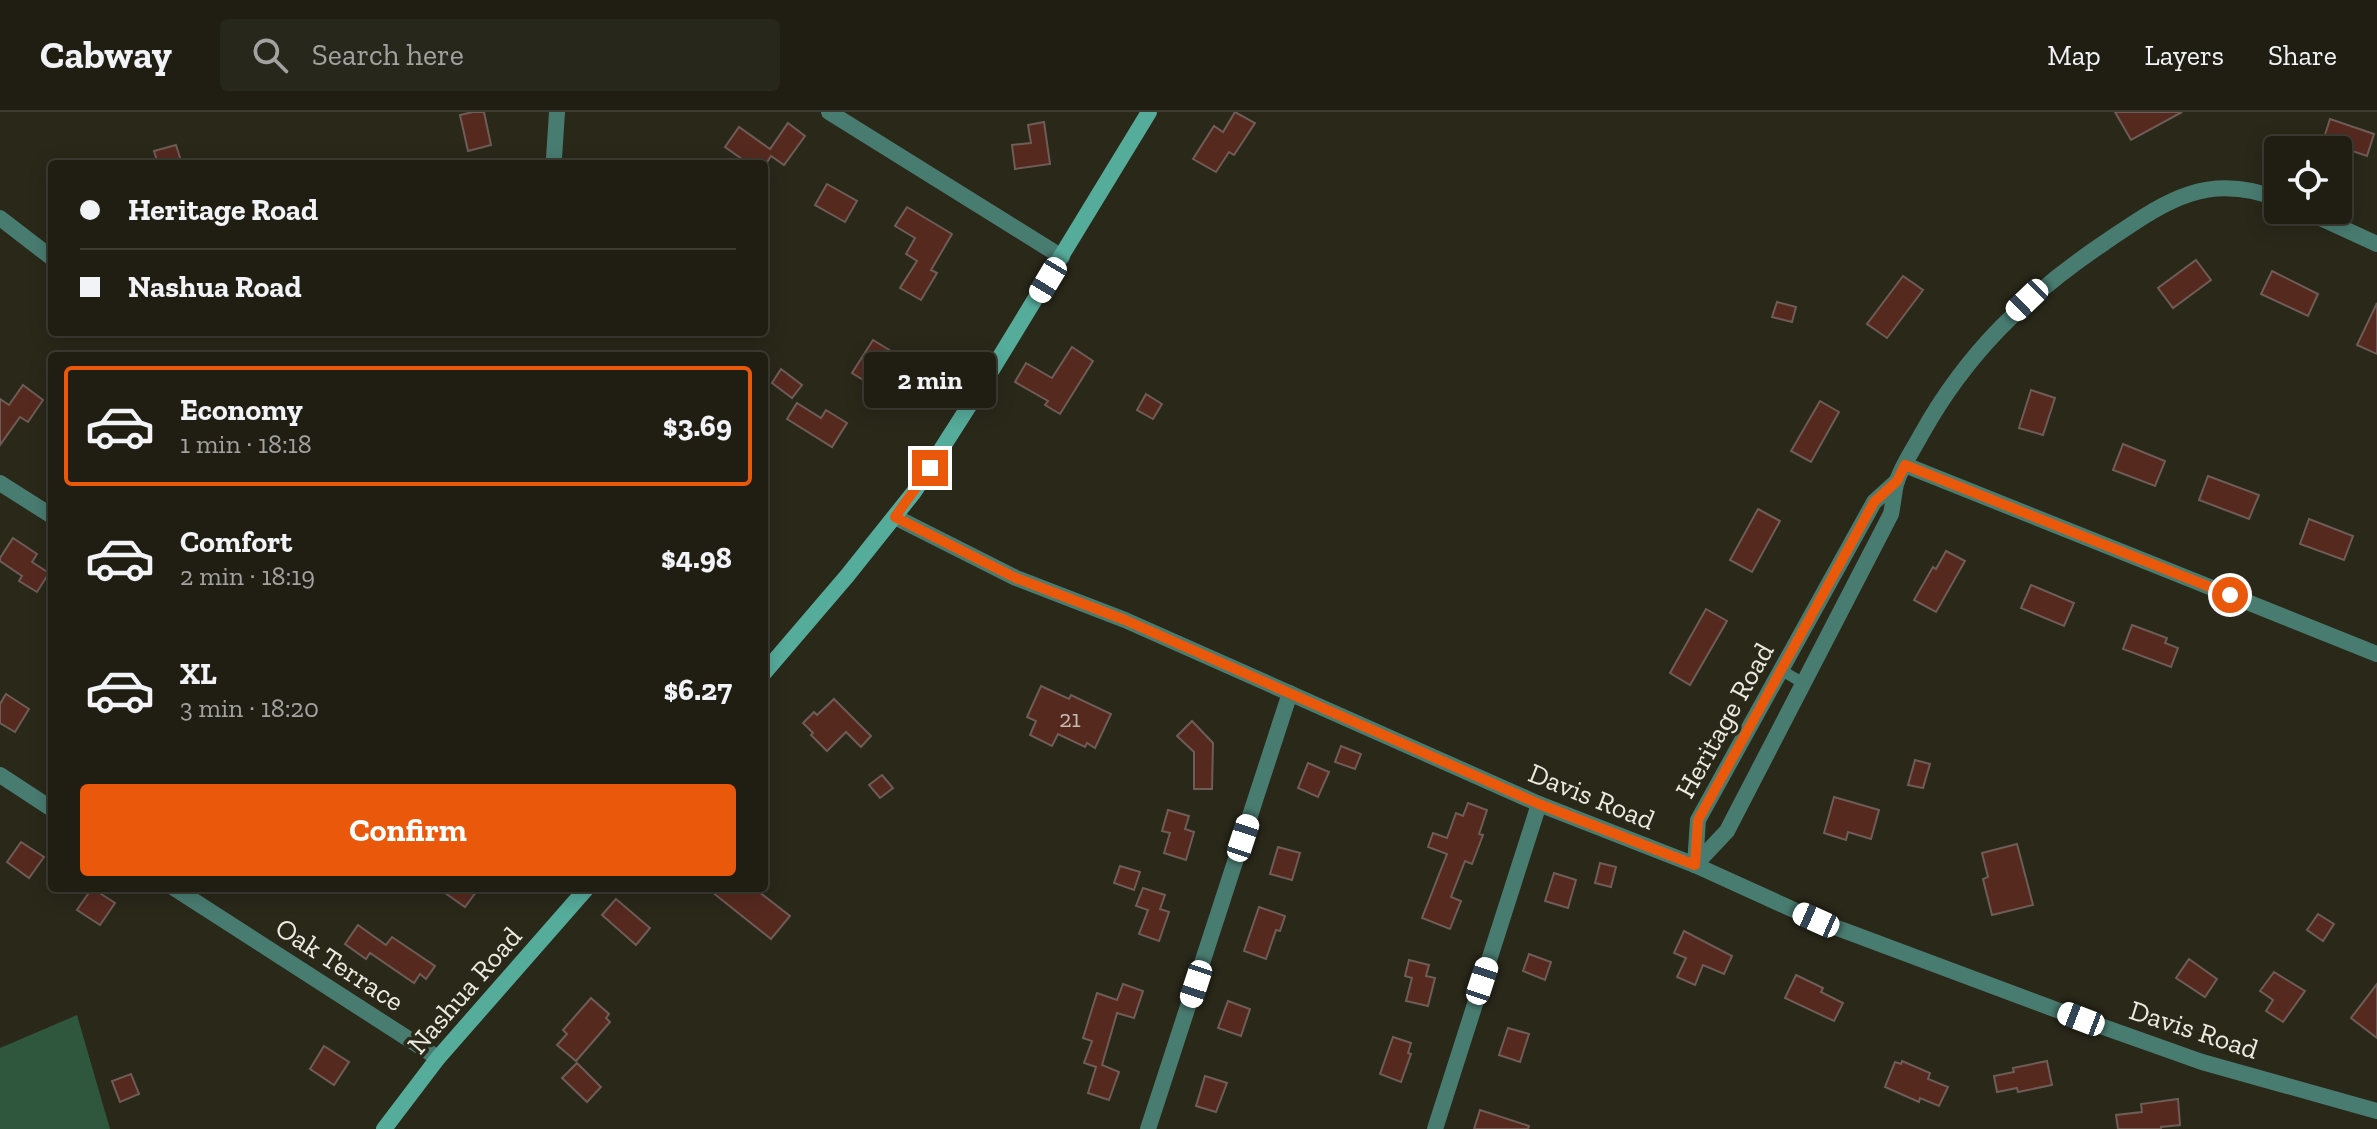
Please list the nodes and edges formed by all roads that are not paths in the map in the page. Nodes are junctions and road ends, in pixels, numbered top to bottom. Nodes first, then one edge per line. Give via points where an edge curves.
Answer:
1 (557, 112) edge
2 (829, 112) edge
3 (1149, 112) edge
4 (554, 158) dead end
5 (2264, 194) edge
6 (0, 218) edge
7 (2333, 224) edge
8 (2377, 244) edge
9 (48, 255) edge
10 (1062, 257) junction
11 (1905, 465) junction
12 (1897, 481) junction
13 (0, 483) edge
14 (48, 513) edge
15 (895, 517) junction
16 (1837, 569) junction
17 (1857, 579) junction
18 (2377, 654) edge
19 (768, 668) edge
20 (1781, 670) junction
21 (1803, 683) junction
22 (1290, 693) junction
23 (0, 775) edge
24 (1539, 804) junction
25 (48, 806) edge
26 (1695, 865) junction
27 (180, 892) edge
28 (583, 892) edge
29 (438, 1058) junction
30 (2377, 1111) edge
31 (384, 1129) edge
32 (1148, 1129) edge
33 (1435, 1129) edge

1 - 4 street
2 - 10 street
3 - 10 main road
5 - 11 street, Heritage Road via 2226,188 2184,195 2060,273 1978,351 1938,405
6 - 9 street
7 - 8 street
10 - 15 main road
11 - 12 street, Heritage Road
11 - 18 street
12 - 16 street, Heritage Road via 1874,502
12 - 17 street, Heritage Road via 1891,514
13 - 14 street
15 - 19 main road
15 - 22 street, Davis Road via 1016,578
16 - 17 lane
16 - 20 street, Heritage Road
17 - 21 street, Heritage Road
20 - 21 lane
20 - 26 street, Heritage Road via 1698,820
21 - 26 street, Heritage Road via 1727,831
22 - 24 street, Davis Road
22 - 32 street
23 - 25 street
24 - 26 street, Davis Road
24 - 33 street
26 - 30 street, Davis Road via 1816,920 2081,1019 2202,1062
27 - 29 street, Oak Terrace
28 - 29 main road, Nashua Road
29 - 31 main road, Nashua Road

